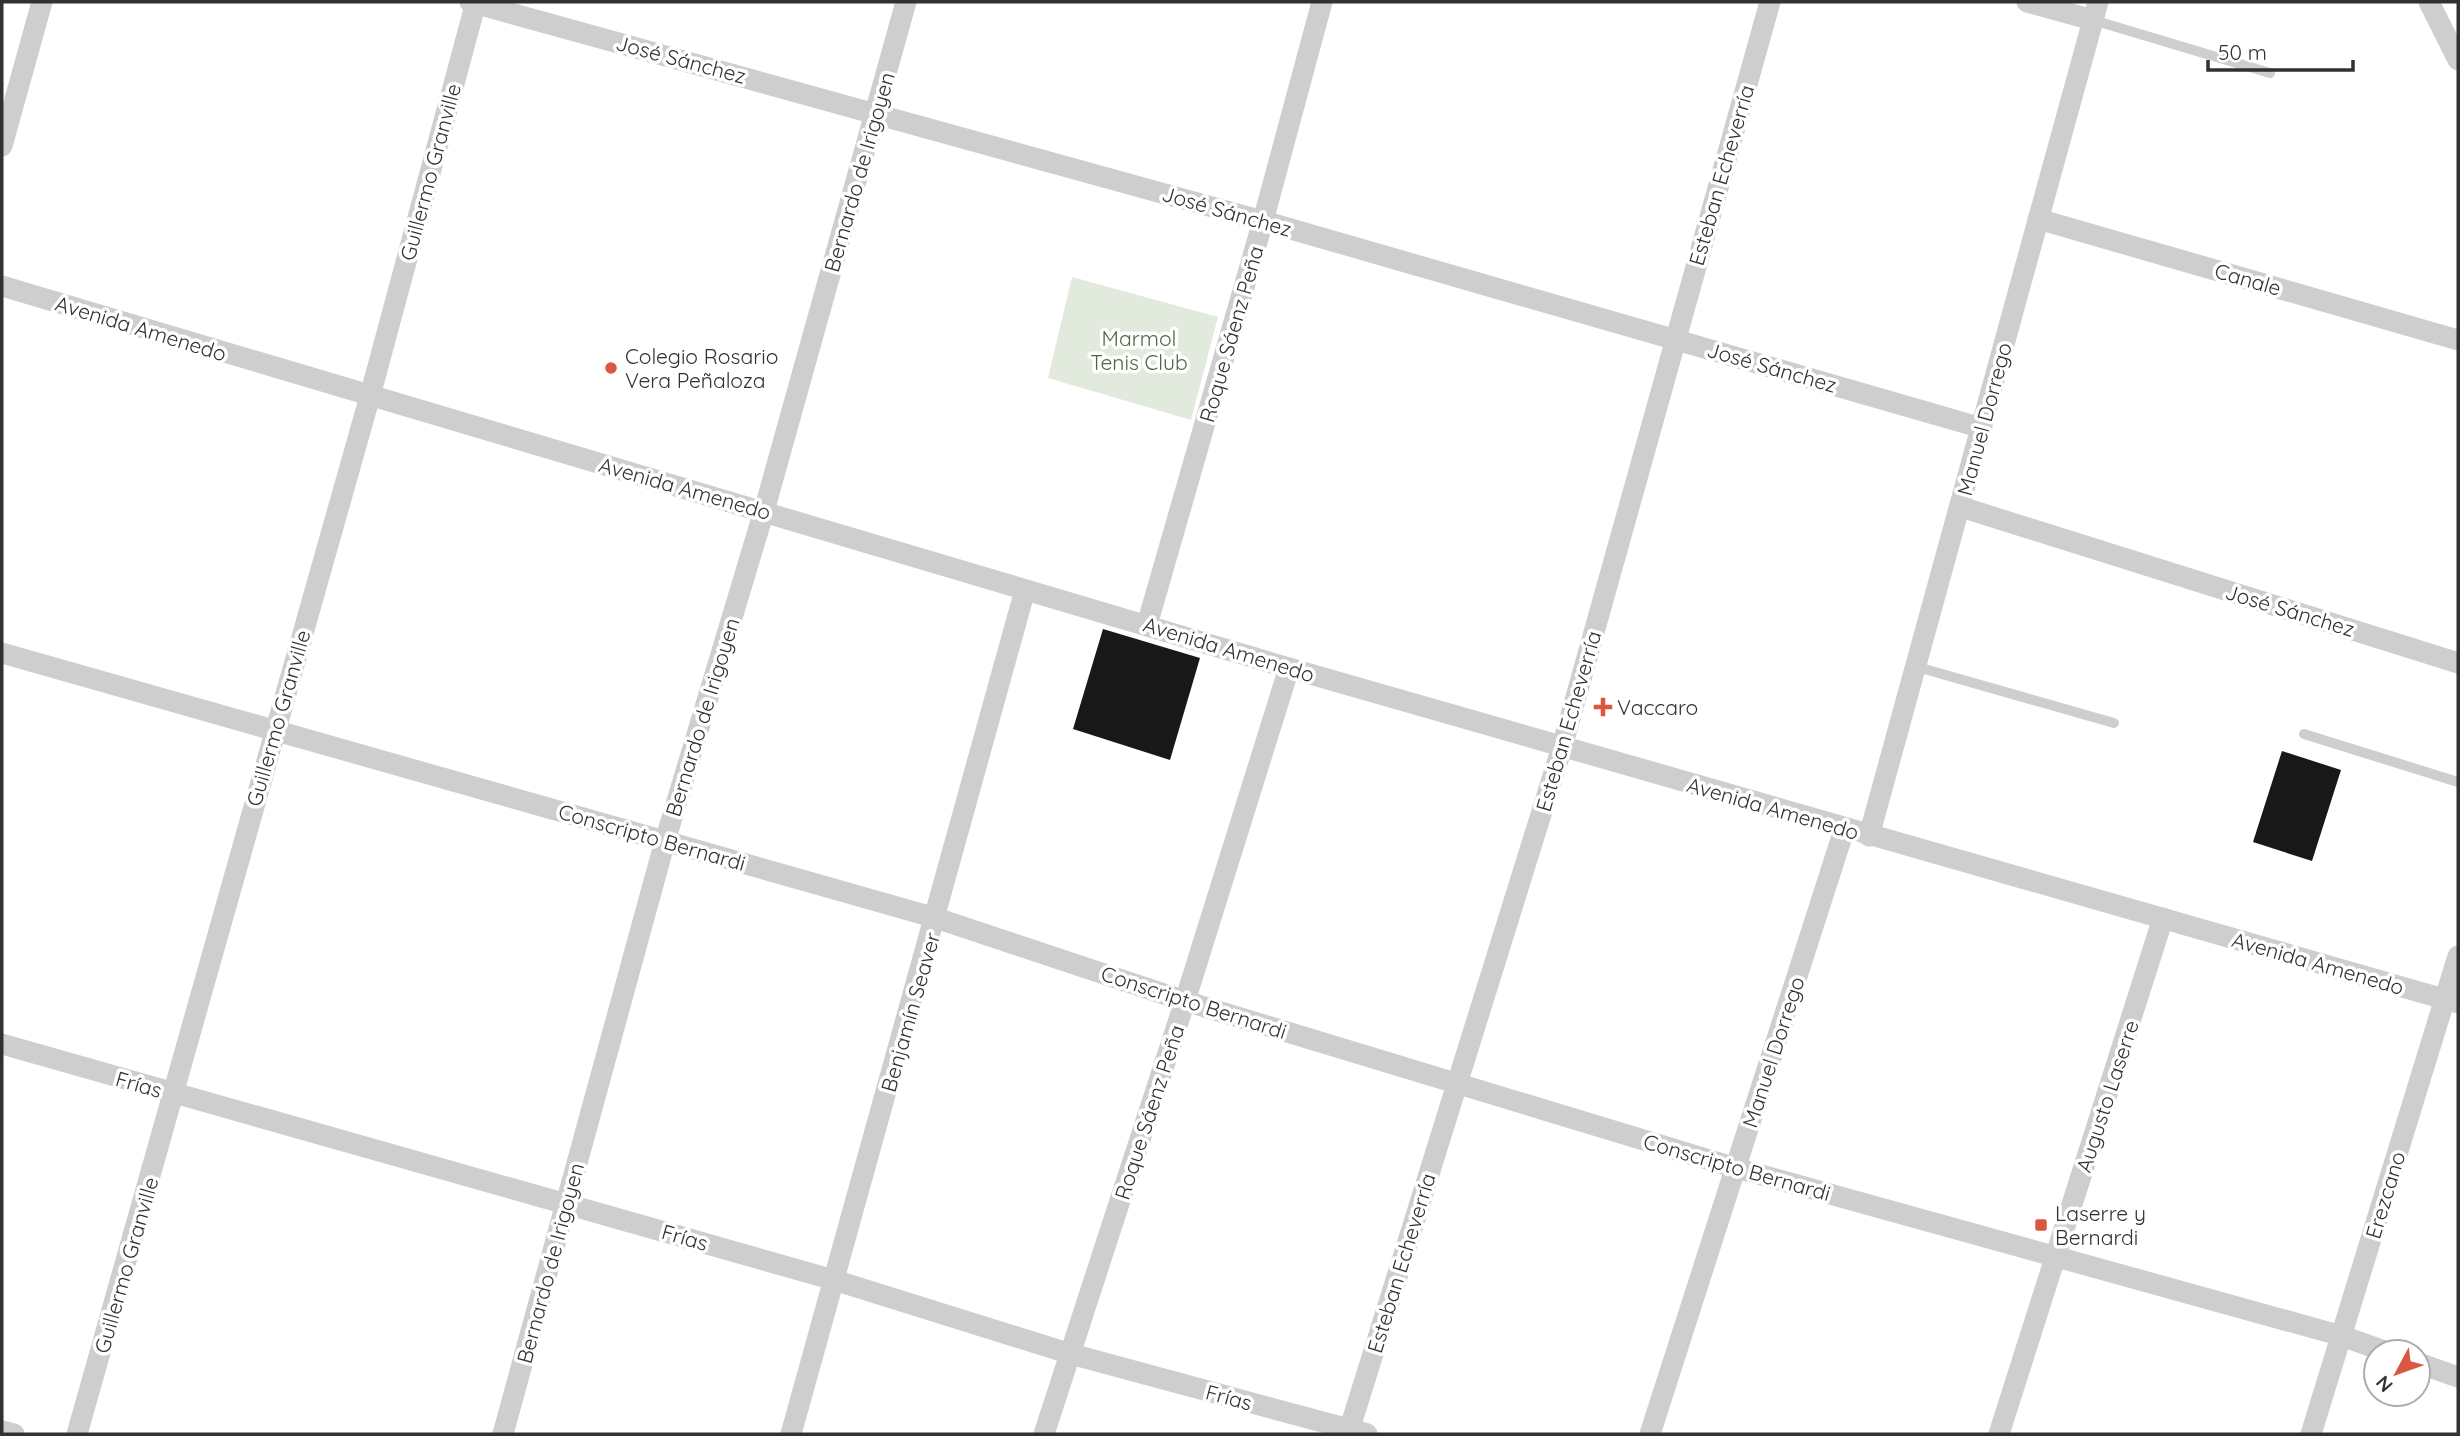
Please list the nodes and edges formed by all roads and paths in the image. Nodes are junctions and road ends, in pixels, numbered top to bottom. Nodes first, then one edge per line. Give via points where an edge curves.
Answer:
1 (42, 2) edge
2 (474, 2) edge
3 (906, 2) edge
4 (1322, 2) edge
5 (1770, 2) edge
6 (2027, 2) edge
7 (2429, 2) edge
8 (2096, 11) edge
9 (2458, 60) edge
10 (2270, 74) dead end
11 (876, 113) junction
12 (2, 146) edge
13 (2038, 219) junction
14 (1263, 221) junction
15 (2, 286) edge
16 (1675, 338) junction
17 (2458, 340) edge
18 (370, 396) junction
19 (1982, 428) junction
20 (1961, 507) junction
21 (764, 511) junction
22 (1025, 590) junction
23 (1147, 625) junction
24 (2, 653) edge
25 (2458, 663) edge
26 (1914, 666) junction
27 (1289, 668) junction
28 (2113, 723) dead end
29 (274, 730) junction
30 (2304, 734) dead end
31 (1563, 747) junction
32 (2458, 782) edge
33 (1844, 830) junction
34 (1868, 836) junction
35 (665, 841) junction
36 (936, 918) junction
37 (2163, 918) junction
38 (2458, 956) edge
39 (1185, 1000) junction
40 (2452, 1001) edge
41 (2, 1044) edge
42 (1456, 1084) junction
43 (174, 1094) junction
44 (1736, 1168) junction
45 (566, 1203) junction
46 (2055, 1257) junction
47 (834, 1279) junction
48 (2342, 1336) junction
49 (2362, 1343) edge
50 (1071, 1354) junction
51 (2432, 1368) edge
52 (2458, 1377) edge
53 (2, 1431) edge
54 (1355, 1433) edge
55 (14, 1434) edge
56 (77, 1434) edge
57 (503, 1434) edge
58 (791, 1434) edge
59 (1044, 1434) edge
60 (1650, 1434) edge
61 (1999, 1434) edge
62 (2311, 1434) edge

1 - 12 street
2 - 11 street, José Sánchez
2 - 18 street, Guillermo Granville
3 - 11 street, Bernardo de Irigoyen
4 - 14 street, Roque Sáenz Peña
5 - 16 street, Esteban Echeverría
6 - 8 street
7 - 9 street
8 - 10 lane
8 - 13 street, Manuel Dorrego
11 - 14 street, José Sánchez
11 - 21 street, Bernardo de Irigoyen
13 - 17 street, Canale
13 - 19 street, Manuel Dorrego
14 - 16 street, José Sánchez
14 - 23 street, Roque Sáenz Peña
15 - 18 street, Avenida Amenedo
16 - 19 street, José Sánchez
16 - 31 street, Esteban Echeverría
18 - 21 street, Avenida Amenedo
18 - 29 street, Guillermo Granville
19 - 20 street, Manuel Dorrego
20 - 25 street, José Sánchez
20 - 26 street, Manuel Dorrego
21 - 22 street, Avenida Amenedo
21 - 35 street, Bernardo de Irigoyen
22 - 23 street, Avenida Amenedo
22 - 36 street, Benjamín Seaver
23 - 27 street, Avenida Amenedo
24 - 29 street, Conscripto Bernardi
26 - 28 lane
26 - 34 street, Manuel Dorrego
27 - 31 street, Avenida Amenedo
27 - 39 street, Roque Sáenz Peña
29 - 35 street, Conscripto Bernardi
29 - 43 street, Guillermo Granville
30 - 32 lane
31 - 33 street, Avenida Amenedo
31 - 42 street, Esteban Echeverría
33 - 34 street, Avenida Amenedo
33 - 44 street, Manuel Dorrego
34 - 37 street, Avenida Amenedo
35 - 36 street, Conscripto Bernardi
35 - 45 street, Bernardo de Irigoyen
36 - 39 street, Conscripto Bernardi
36 - 47 street, Benjamín Seaver
37 - 40 street, Avenida Amenedo
37 - 46 street, Augusto Laserre
38 - 40 street, Erezcano
39 - 42 street, Conscripto Bernardi
39 - 50 street, Roque Sáenz Peña
40 - 48 street, Erezcano
41 - 43 street, Frías
42 - 44 street, Conscripto Bernardi
42 - 54 street, Esteban Echeverría
43 - 45 street, Frías
43 - 56 street, Guillermo Granville
44 - 46 street, Conscripto Bernardi
44 - 60 street, Manuel Dorrego
45 - 47 street, Frías
45 - 57 street, Bernardo de Irigoyen
46 - 48 street, Conscripto Bernardi
46 - 61 street, Augusto Laserre
47 - 50 street, Frías
47 - 58 street, Benjamín Seaver
48 - 49 street, Conscripto Bernardi
48 - 62 street, Erezcano
50 - 54 street, Frías
50 - 59 street, Roque Sáenz Peña
51 - 52 street
53 - 55 street

